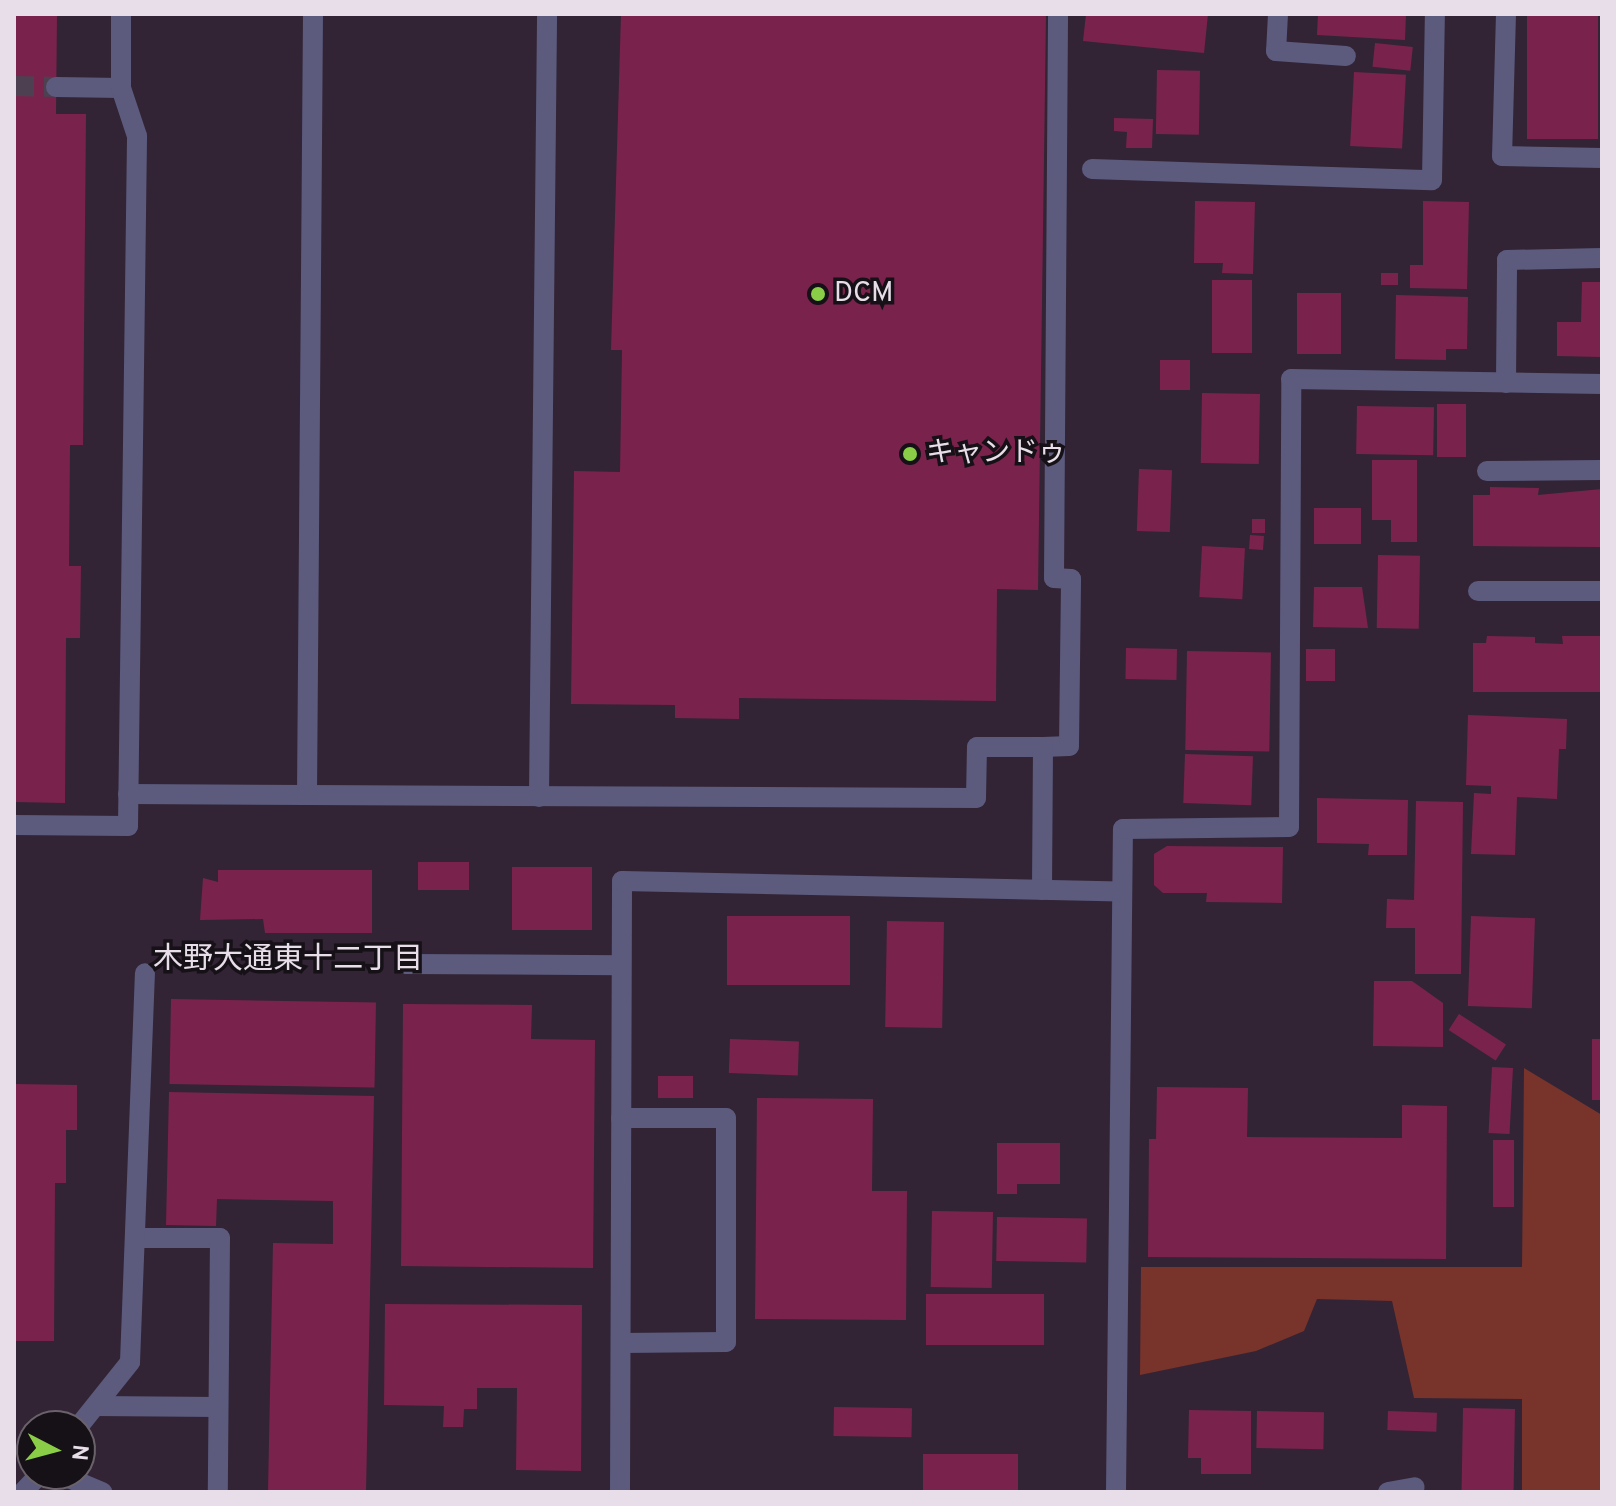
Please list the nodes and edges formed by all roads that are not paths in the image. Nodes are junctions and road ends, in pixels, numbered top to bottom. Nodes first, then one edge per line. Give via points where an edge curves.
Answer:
1 (121, 14) edge
2 (313, 14) edge
3 (547, 14) edge
4 (1058, 14) edge
5 (1278, 14) edge
6 (1435, 14) edge
7 (1506, 14) edge
8 (1346, 56) dead end
9 (56, 87) tunnel mouth
10 (121, 88) junction
11 (1602, 158) edge
12 (1092, 169) dead end
13 (1602, 258) edge
14 (1506, 383) junction
15 (1602, 384) edge
16 (1602, 470) edge
17 (1487, 471) dead end
18 (1478, 591) dead end
19 (1602, 591) edge
20 (1043, 747) junction
21 (128, 794) junction
22 (307, 795) junction
23 (539, 797) junction
24 (14, 825) edge
25 (1042, 890) junction
26 (1120, 891) junction
27 (405, 964) dead end
28 (621, 965) junction
29 (145, 973) dead end
30 (621, 1118) junction
31 (136, 1238) junction
32 (621, 1343) junction
33 (96, 1406) junction
34 (218, 1407) junction
35 (93, 1410) edge
36 (1415, 1487) dead end
37 (218, 1492) edge
38 (620, 1492) edge
39 (1116, 1492) edge
40 (1388, 1492) edge

1 - 10 street
2 - 22 street
3 - 23 street
4 - 20 street via 1054,578 1071,579 1069,746
5 - 8 street via 1276,51
6 - 12 street via 1432,180
7 - 11 street via 1502,156
9 - 10 street
10 - 21 street via 137,136
13 - 14 street via 1507,260
14 - 15 street
14 - 26 street via 1291,379 1289,827 1123,829
16 - 17 street
18 - 19 street
20 - 23 street via 977,747 976,798
20 - 25 street
21 - 22 street
21 - 24 street via 128,826
22 - 23 street
25 - 26 street
25 - 28 street via 622,881
26 - 39 street
27 - 28 street
28 - 30 street
29 - 31 street
30 - 32 street
30 - 32 street via 726,1118 726,1342
31 - 33 street via 130,1362
31 - 34 street via 220,1238
32 - 38 street
33 - 34 street
33 - 35 street
34 - 37 street
36 - 40 street

